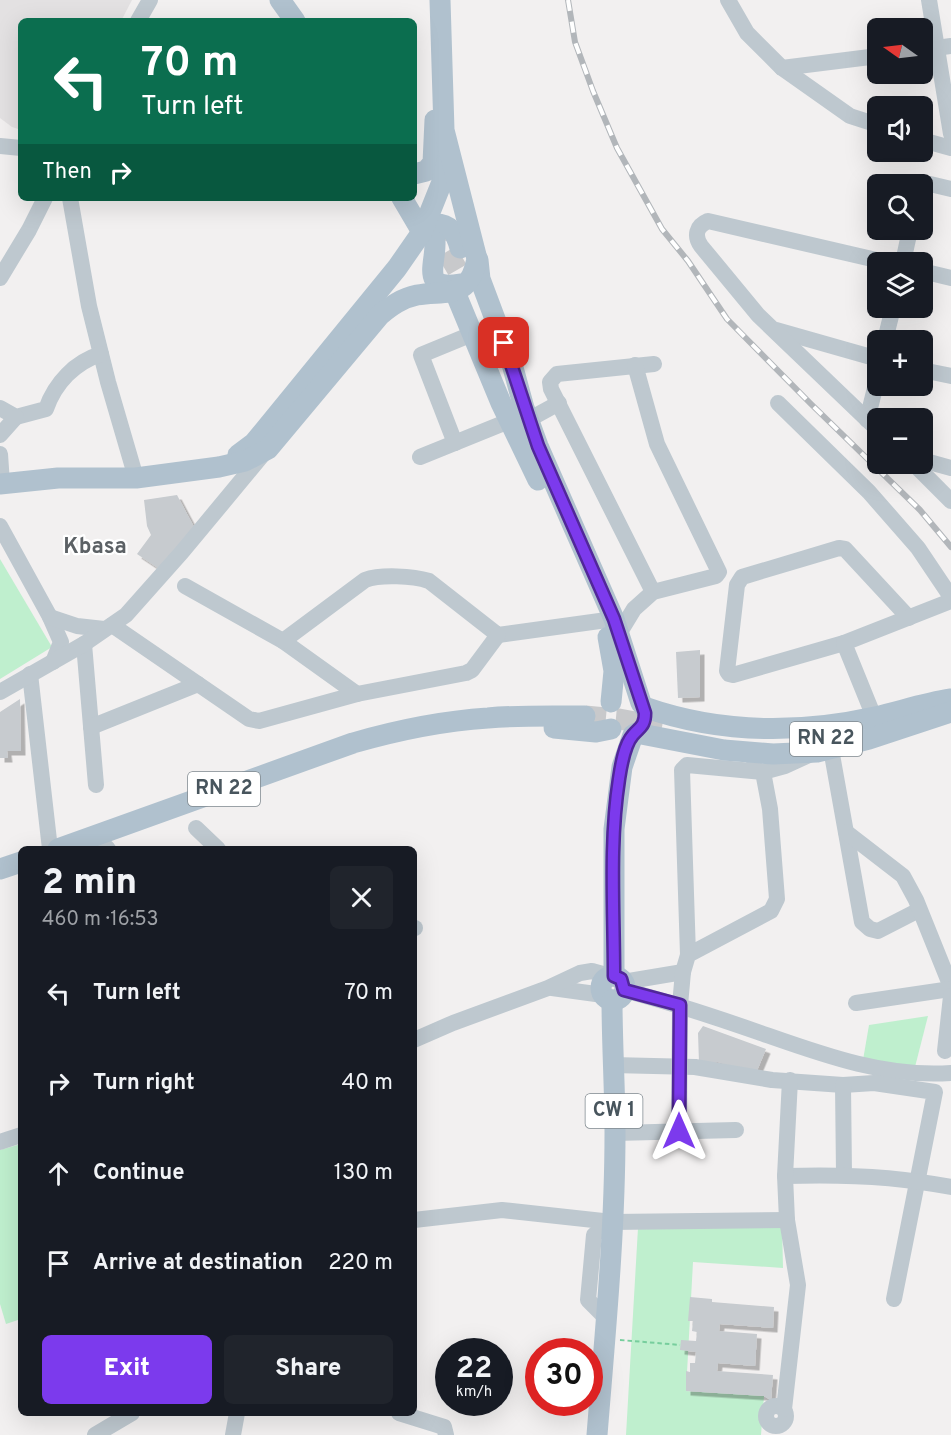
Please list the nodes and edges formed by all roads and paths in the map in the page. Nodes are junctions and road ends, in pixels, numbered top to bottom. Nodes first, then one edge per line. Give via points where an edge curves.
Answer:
1 (150, 0) edge
2 (280, 0) edge
3 (440, 0) edge
4 (728, 0) edge
5 (929, 0) edge
6 (140, 18) edge
7 (293, 18) edge
8 (937, 48) edge
9 (867, 57) edge
10 (782, 68) junction
11 (867, 121) edge
12 (951, 134) edge
13 (933, 143) edge
14 (0, 146) edge
15 (18, 148) edge
16 (951, 148) edge
17 (449, 153) junction
18 (417, 173) edge
19 (933, 185) edge
20 (951, 189) edge
21 (44, 201) edge
22 (71, 201) edge
23 (412, 201) edge
24 (428, 237) junction
25 (469, 254) junction
26 (867, 258) edge
27 (933, 274) edge
28 (0, 278) edge
29 (951, 278) edge
30 (464, 288) junction
31 (773, 329) junction
32 (472, 334) junction
33 (101, 354) junction
34 (867, 356) edge
35 (654, 364) dead end
36 (635, 365) junction
37 (933, 372) edge
38 (951, 376) edge
39 (559, 403) junction
40 (778, 403) dead end
41 (0, 408) edge
42 (16, 417) junction
43 (518, 417) junction
44 (867, 420) edge
45 (0, 435) edge
46 (454, 443) junction
47 (268, 449) junction
48 (0, 454) edge
49 (420, 457) dead end
50 (933, 463) edge
51 (219, 467) junction
52 (951, 468) edge
53 (924, 474) edge
54 (136, 478) junction
55 (1, 484) edge
56 (951, 501) edge
57 (0, 526) edge
58 (185, 586) dead end
59 (653, 592) junction
60 (951, 599) edge
61 (50, 617) junction
62 (909, 618) junction
63 (610, 620) junction
64 (108, 627) junction
65 (498, 635) junction
66 (283, 641) junction
67 (844, 643) junction
68 (84, 644) junction
69 (52, 662) junction
70 (30, 674) junction
71 (198, 684) junction
72 (0, 692) edge
73 (357, 694) junction
74 (951, 699) edge
75 (610, 704) junction
76 (951, 704) edge
77 (643, 705) junction
78 (951, 712) edge
79 (585, 716) tunnel mouth
80 (874, 717) junction
81 (91, 727) junction
82 (662, 728) tunnel mouth
83 (623, 732) junction
84 (354, 743) junction
85 (724, 750) junction
86 (824, 750) junction
87 (763, 772) junction
88 (96, 785) dead end
89 (196, 828) dead end
90 (846, 832) junction
91 (101, 842) edge
92 (50, 846) edge
93 (76, 846) edge
94 (215, 846) edge
95 (18, 863) edge
96 (0, 869) edge
97 (919, 910) junction
98 (688, 956) junction
99 (683, 972) junction
100 (614, 986) junction
101 (951, 988) edge
102 (951, 996) edge
103 (856, 1003) dead end
104 (680, 1005) junction
105 (417, 1039) edge
106 (945, 1051) dead end
107 (612, 1065) junction
108 (680, 1067) junction
109 (951, 1073) edge
110 (790, 1080) junction
111 (843, 1085) junction
112 (736, 1130) dead end
113 (679, 1131) junction
114 (615, 1133) junction
115 (18, 1136) edge
116 (0, 1142) edge
117 (844, 1174) junction
118 (786, 1176) junction
119 (918, 1180) junction
120 (951, 1187) edge
121 (417, 1220) edge
122 (787, 1220) junction
123 (612, 1222) junction
124 (894, 1299) dead end
125 (605, 1329) junction
126 (680, 1345) dead end
127 (784, 1409) dead end
128 (127, 1416) edge
129 (236, 1416) edge
130 (409, 1416) edge
131 (98, 1434) edge
132 (233, 1435) edge
133 (446, 1435) edge
134 (597, 1435) edge

1 - 6 street
2 - 7 main road
3 - 17 main road via 444,130
3 - 18 main road via 433,71 433,163
4 - 10 street via 747,33
5 - 8 street
8 - 12 street
9 - 10 street
10 - 11 street via 850,116
13 - 16 street
14 - 15 street
17 - 24 main road
17 - 25 main road
19 - 20 street
21 - 28 street
22 - 33 street
23 - 24 main road
24 - 25 main road via 433,224 444,225 454,231
24 - 30 main road via 434,256 434,277 441,284
24 - 51 main road via 397,268 254,443
25 - 30 main road via 473,275
25 - 43 main road via 512,364
26 - 31 street via 703,223 696,235 701,246
27 - 29 street
30 - 32 main road
30 - 43 main road
30 - 47 main road via 416,296 385,311
31 - 34 street
31 - 44 street
32 - 43 main road
32 - 46 street via 421,355
33 - 42 street via 87,358 69,373 51,392 46,409
33 - 54 street
35 - 36 street
36 - 39 street via 554,376 550,386
36 - 59 street via 657,444 719,570 716,576
37 - 38 street
39 - 43 street
39 - 59 street
40 - 60 street via 869,492 918,548
41 - 42 street
42 - 45 street
43 - 46 street
43 - 63 main road
46 - 49 street
47 - 51 main road
47 - 64 street via 126,615
48 - 55 street
50 - 52 street
51 - 54 main road
53 - 56 street
54 - 55 main road via 58,478
57 - 61 street
58 - 66 street
59 - 63 street via 634,609
60 - 62 street
61 - 64 street via 77,626
61 - 69 street via 61,642
62 - 67 street
62 - 67 street via 845,549 739,580 729,674
63 - 65 street
63 - 75 main road via 614,671
63 - 77 main road
64 - 68 street
64 - 71 street
65 - 66 street via 429,581 372,577
65 - 73 street via 466,673
66 - 73 street
67 - 80 street
68 - 69 street
68 - 81 street
69 - 70 street
70 - 72 street
70 - 92 street
71 - 73 street via 259,721
71 - 81 street
74 - 80 main road
75 - 77 main road via 623,696
75 - 83 main road via 605,716
75 - 84 main road via 454,711 386,722
76 - 82 main road, RN 22 via 880,726 807,742 746,741
77 - 80 main road via 696,721 759,729 789,729
77 - 83 main road via 644,724
78 - 86 main road
79 - 84 main road, RN 22 via 487,718 404,729
81 - 88 street
83 - 84 main road via 487,728 373,745
83 - 85 main road
83 - 100 main road, CW 1 via 614,829
84 - 91 main road, RN 22
85 - 86 main road via 773,754
85 - 87 street via 740,764
86 - 87 street
86 - 90 street
87 - 98 street via 777,899 771,911
87 - 98 street via 684,766
89 - 94 street
90 - 97 street via 903,876
90 - 97 street via 862,922 878,931
91 - 93 main road, RN 22
95 - 96 main road
97 - 101 street
98 - 99 street
99 - 100 street
99 - 104 street
100 - 104 street
100 - 105 street via 548,988
100 - 107 main road, CW 1
101 - 103 street
102 - 106 street
104 - 108 street
104 - 109 street via 821,1054 874,1068
107 - 108 street
107 - 114 main road, CW 1
108 - 110 street
108 - 113 street
110 - 111 street
110 - 118 street
111 - 117 street
111 - 119 street via 874,1083 935,1092
112 - 113 street
113 - 114 street
114 - 123 main road, CW 1
115 - 116 street
117 - 118 street
117 - 119 street
118 - 122 street
119 - 120 street
119 - 124 street
121 - 123 street via 502,1210
122 - 123 street
122 - 127 street via 798,1285
123 - 125 main road, CW 1
125 - 126 path
125 - 134 main road, CW 1
128 - 131 street
129 - 132 street
130 - 133 street via 444,1427

